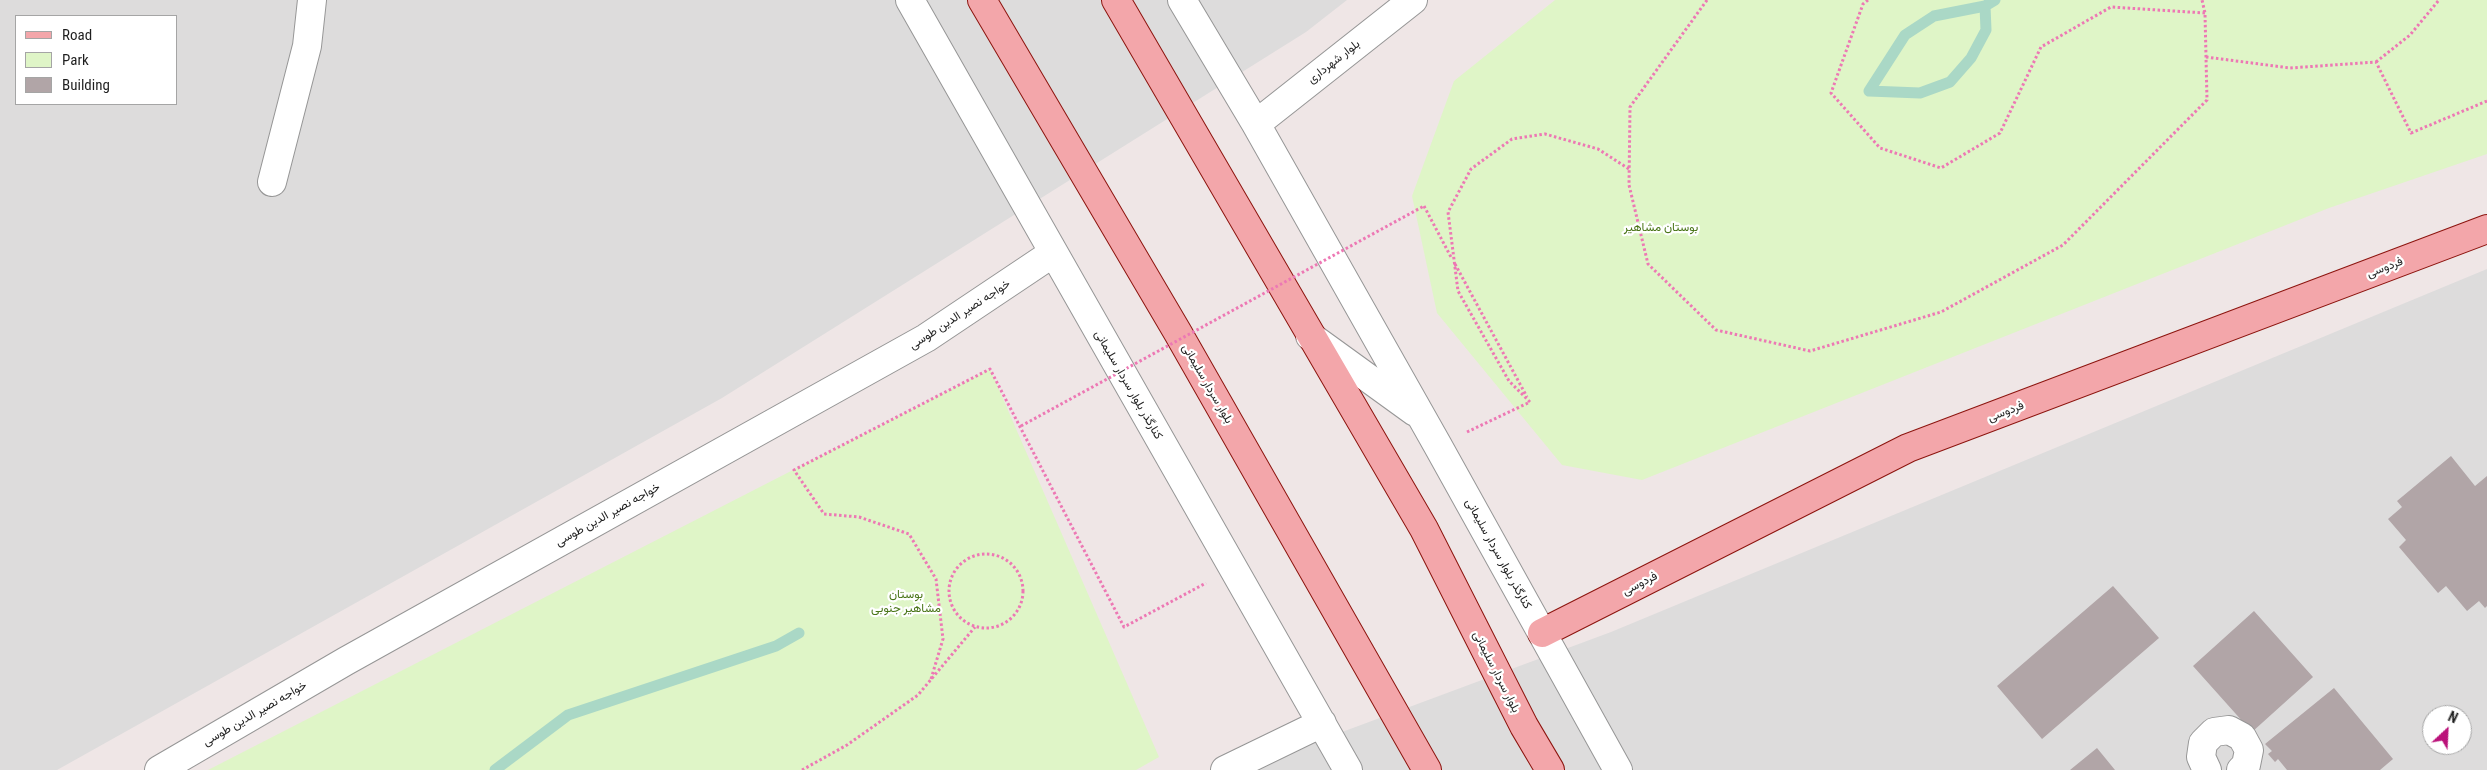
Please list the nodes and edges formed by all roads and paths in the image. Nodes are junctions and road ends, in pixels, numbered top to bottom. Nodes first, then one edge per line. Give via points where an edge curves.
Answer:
1 (312, 0) edge
2 (910, 0) edge
3 (982, 0) edge
4 (1116, 0) edge
5 (1182, 0) edge
6 (1413, 0) edge
7 (1707, 0) edge
8 (1868, 0) edge
9 (2202, 0) edge
10 (2439, 0) edge
11 (2205, 13) junction
12 (2206, 57) junction
13 (2376, 62) junction
14 (2487, 101) edge
15 (1256, 124) junction
16 (1629, 169) junction
17 (272, 182) dead end
18 (2487, 229) edge
19 (1053, 253) junction
20 (1454, 262) junction
21 (1310, 336) junction
22 (1530, 402) junction
23 (1422, 418) junction
24 (1021, 426) junction
25 (1438, 446) junction
26 (1233, 568) junction
27 (975, 627) junction
28 (1542, 633) junction
29 (931, 679) junction
30 (1322, 723) junction
31 (159, 770) edge
32 (802, 770) edge
33 (1225, 770) edge
34 (1348, 770) edge
35 (1427, 770) edge
36 (1550, 770) edge
37 (1618, 770) edge
38 (2207, 770) edge
39 (2241, 770) edge

1 - 17 street via 307,46
2 - 19 street, کنارگذر بلوار سردار سلیمانی
3 - 35 main road, بلوار سردار سلیمانی via 1178,333
4 - 21 main road, بلوار سردار سلیمانی
5 - 15 street, کنارگذر بلوار سردار سلیمانی
6 - 15 street, بلوار شهرداری
7 - 16 path via 1630,107
8 - 11 path via 1863,4 1832,93 1880,148 1941,168 2000,133 2041,47 2111,7
9 - 11 path
10 - 13 path via 2410,35
11 - 12 path
12 - 13 path via 2290,68
12 - 16 path via 2207,100 2063,245 1941,312 1810,351 1716,330 1648,264 1629,185
13 - 14 path via 2411,133
15 - 23 street, کنارگذر بلوار سردار سلیمانی
16 - 20 path via 1598,149 1545,134 1512,139 1471,169 1448,212
18 - 28 main road, فردوسی via 1908,448
19 - 26 street, کنارگذر بلوار سردار سلیمانی
19 - 31 street, خواجه نصیر الدین طوسی via 926,338 355,656
20 - 22 path
20 - 22 path via 1458,291 1509,381
20 - 24 path, bridge via 1424,206
21 - 23 street
21 - 36 main road, بلوار سردار سلیمانی via 1424,530 1524,726
22 - 25 path
23 - 25 street, کنارگذر بلوار سردار سلیمانی
24 - 26 path via 1124,627
24 - 29 path via 990,369 794,470 824,514 859,517 908,534 936,579 943,639
25 - 28 street, کنارگذر بلوار سردار سلیمانی
26 - 30 street, کنارگذر بلوار سردار سلیمانی
27 - 27 path via 954,610 949,598 949,584 954,571 963,561 977,555 991,554 1004,558 1016,568 1022,581 1023,597 1017,612 1006,623 991,628
27 - 29 path
28 - 37 street, کنارگذر بلوار سردار سلیمانی
29 - 32 path via 918,695 847,745
30 - 33 street
30 - 34 street, کنارگذر بلوار سردار سلیمانی
38 - 39 street via 2200,757 2203,743 2214,732 2229,730 2242,737 2249,750 2246,765

